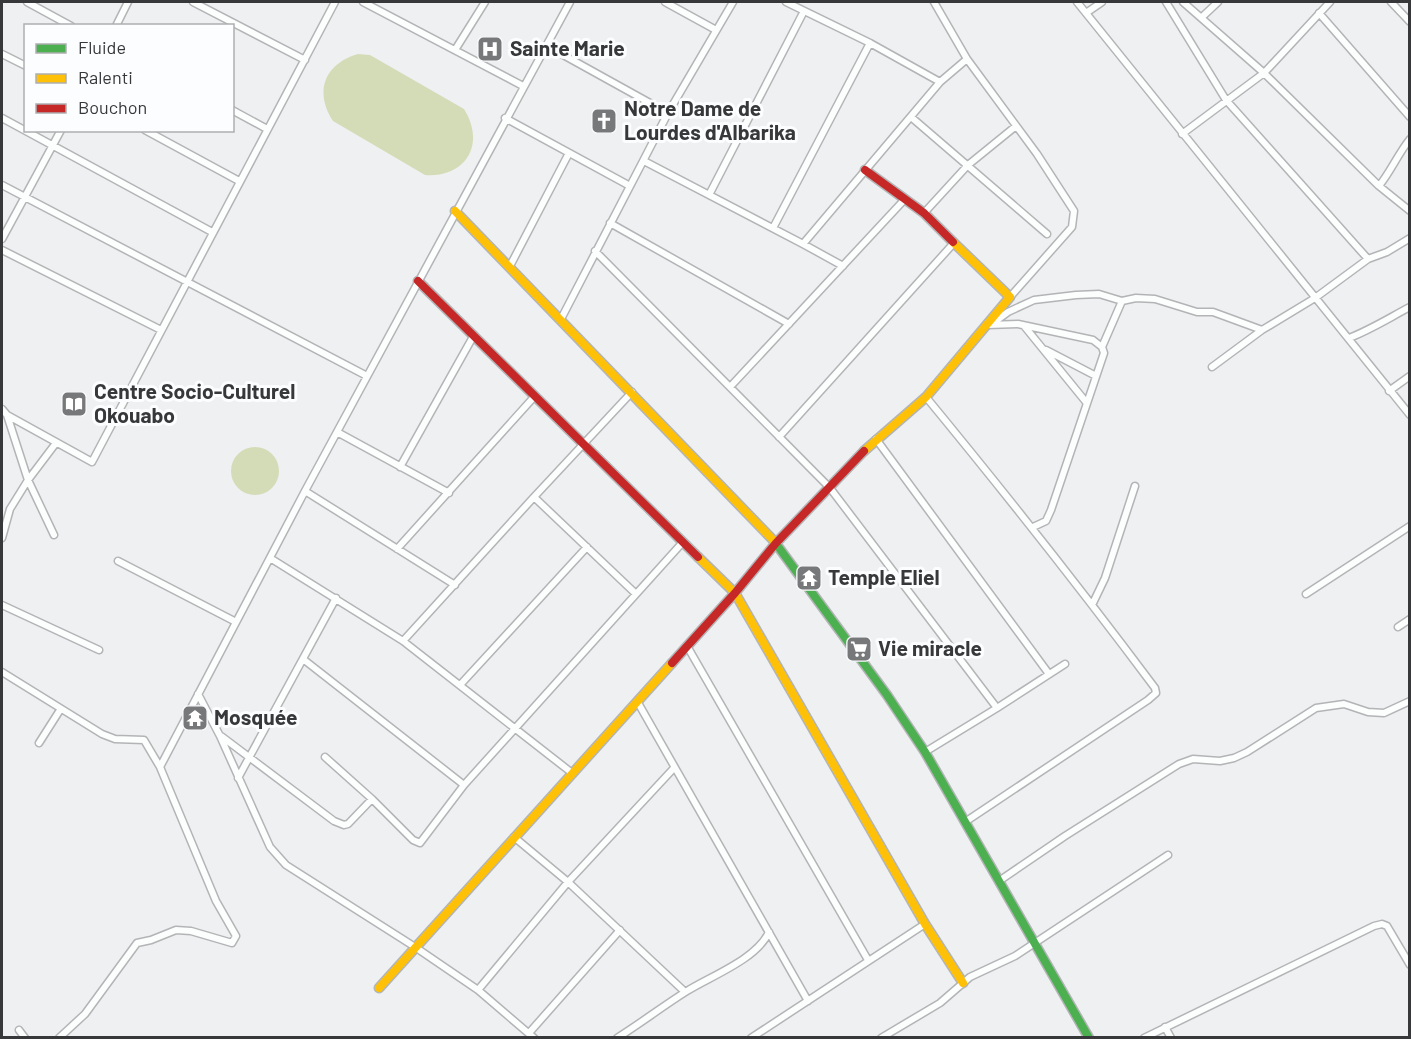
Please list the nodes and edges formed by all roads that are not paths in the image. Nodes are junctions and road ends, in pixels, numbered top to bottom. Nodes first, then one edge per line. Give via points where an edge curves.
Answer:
1 (27, 2) edge
2 (128, 2) edge
3 (193, 2) edge
4 (335, 2) edge
5 (363, 2) edge
6 (485, 2) edge
7 (570, 2) edge
8 (666, 2) edge
9 (733, 2) edge
10 (786, 2) edge
11 (934, 2) edge
12 (1077, 2) edge
13 (1102, 2) edge
14 (1166, 2) edge
15 (1183, 2) edge
16 (1218, 2) edge
17 (1330, 2) edge
18 (1391, 2) edge
19 (804, 11) junction
20 (1086, 13) junction
21 (1319, 14) junction
22 (1201, 18) junction
23 (1410, 22) edge
24 (67, 24) edge
25 (117, 24) edge
26 (716, 30) junction
27 (870, 44) junction
28 (547, 46) junction
29 (455, 51) junction
30 (2, 54) edge
31 (967, 59) junction
32 (305, 60) junction
33 (24, 65) edge
34 (1264, 73) junction
35 (940, 82) junction
36 (523, 86) junction
37 (1226, 100) junction
38 (234, 111) edge
39 (668, 113) junction
40 (910, 117) junction
41 (1410, 117) edge
42 (2, 118) edge
43 (506, 118) junction
44 (1016, 126) junction
45 (267, 129) junction
46 (24, 130) edge
47 (28, 132) edge
48 (60, 132) edge
49 (149, 132) edge
50 (1182, 134) junction
51 (1410, 139) edge
52 (53, 145) junction
53 (569, 153) junction
54 (644, 161) junction
55 (968, 165) junction
56 (865, 170) junction
57 (239, 181) junction
58 (2, 185) edge
59 (630, 186) junction
60 (1379, 186) junction
61 (709, 195) junction
62 (24, 197) junction
63 (905, 199) junction
64 (455, 211) junction
65 (1410, 211) edge
66 (924, 213) junction
67 (610, 223) junction
68 (773, 228) junction
69 (212, 232) junction
70 (1047, 234) dead end
71 (1410, 238) edge
72 (2, 239) edge
73 (803, 243) junction
74 (953, 244) junction
75 (2, 250) edge
76 (595, 251) junction
77 (1368, 259) junction
78 (510, 266) junction
79 (843, 267) junction
80 (418, 281) junction
81 (186, 282) junction
82 (1010, 297) junction
83 (1315, 298) junction
84 (1122, 301) junction
85 (1410, 308) edge
86 (1005, 309) junction
87 (561, 319) junction
88 (789, 324) junction
89 (989, 324) junction
90 (1021, 325) junction
91 (161, 330) junction
92 (1262, 330) junction
93 (474, 335) junction
94 (1349, 338) junction
95 (1102, 347) junction
96 (1043, 349) junction
97 (1212, 367) dead end
98 (367, 376) junction
99 (1096, 376) junction
100 (1410, 376) edge
101 (730, 387) junction
102 (1389, 391) junction
103 (632, 392) junction
104 (534, 397) junction
105 (926, 398) junction
106 (1086, 402) junction
107 (2, 409) edge
108 (7, 415) junction
109 (1410, 415) edge
110 (337, 432) junction
111 (779, 436) junction
112 (876, 439) junction
113 (56, 443) junction
114 (583, 445) junction
115 (400, 467) junction
116 (28, 480) junction
117 (1135, 486) dead end
118 (830, 489) junction
119 (305, 491) junction
120 (448, 493) junction
121 (534, 497) junction
122 (1410, 526) edge
123 (1033, 527) junction
124 (54, 535) dead end
125 (2, 538) edge
126 (683, 542) junction
127 (776, 543) junction
128 (586, 547) junction
129 (397, 549) junction
130 (270, 558) junction
131 (118, 561) dead end
132 (455, 585) junction
133 (735, 593) junction
134 (636, 594) junction
135 (1306, 594) dead end
136 (336, 598) junction
137 (1093, 603) junction
138 (2, 605) edge
139 (1410, 619) edge
140 (236, 622) junction
141 (1398, 627) dead end
142 (403, 641) junction
143 (687, 646) junction
144 (99, 650) dead end
145 (303, 659) junction
146 (1065, 664) dead end
147 (2, 672) edge
148 (1049, 674) junction
149 (460, 685) junction
150 (198, 694) junction
151 (637, 701) junction
152 (1410, 701) edge
153 (997, 708) junction
154 (60, 710) junction
155 (515, 729) junction
156 (220, 736) junction
157 (39, 743) dead end
158 (925, 752) junction
159 (325, 757) dead end
160 (250, 758) junction
161 (160, 767) junction
162 (674, 768) junction
163 (572, 774) junction
164 (238, 778) junction
165 (464, 785) junction
166 (372, 799) junction
167 (965, 822) junction
168 (514, 837) junction
169 (1168, 855) dead end
170 (999, 881) junction
171 (568, 882) junction
172 (925, 924) junction
173 (620, 930) junction
174 (769, 932) junction
175 (1034, 942) junction
176 (415, 947) junction
177 (868, 960) junction
178 (1410, 965) edge
179 (963, 983) junction
180 (379, 988) dead end
181 (478, 990) junction
182 (685, 992) junction
183 (808, 1001) junction
184 (1165, 1027) junction
185 (19, 1030) dead end
186 (531, 1035) edge
187 (25, 1038) edge
188 (58, 1038) edge
189 (617, 1038) edge
190 (751, 1038) edge
191 (881, 1038) edge
192 (1089, 1038) edge
193 (1144, 1038) edge
194 (1171, 1038) edge

1 - 24 street
2 - 25 street
3 - 32 street
4 - 32 street
5 - 29 street
6 - 29 street
7 - 28 street
8 - 26 street
9 - 26 street
10 - 19 street
11 - 31 street
12 - 20 street
13 - 20 street
14 - 37 street
15 - 22 street
16 - 22 street
17 - 21 street
18 - 23 street
19 - 27 street
19 - 61 street
20 - 50 street
21 - 34 street
21 - 41 street
22 - 34 street
26 - 39 street
27 - 35 street
27 - 68 street
28 - 36 street
28 - 39 street
29 - 36 street
30 - 33 street
31 - 35 street
31 - 44 street
32 - 45 street
34 - 37 street
34 - 60 street
35 - 40 street
36 - 43 street
37 - 50 street
37 - 77 street
38 - 45 street
39 - 54 street
40 - 55 street
40 - 56 street
42 - 46 street
43 - 53 street
43 - 64 street
44 - 55 street
44 - 82 street via 1066,197 1074,219 1072,227
45 - 57 street
47 - 52 street
48 - 52 street
49 - 57 street
50 - 83 street
51 - 60 street
52 - 62 street
52 - 69 street
53 - 59 street
53 - 78 street
54 - 59 street
54 - 61 street
55 - 66 street
55 - 70 street
56 - 63 street
56 - 73 street
57 - 69 street
58 - 62 street
59 - 67 street
60 - 65 street
61 - 68 street
62 - 72 street
62 - 81 street
63 - 66 street
63 - 79 street
64 - 78 street
64 - 80 street
66 - 74 street
67 - 76 street
67 - 88 street
68 - 73 street
69 - 81 street
71 - 77 street
73 - 79 street
74 - 82 street
74 - 111 street
75 - 91 street
76 - 87 street
76 - 101 street
77 - 83 street
78 - 87 street
79 - 88 street
80 - 93 street
80 - 98 street
81 - 91 street
81 - 98 street
82 - 86 street
83 - 92 street
83 - 94 street
84 - 86 street via 1100,294 1076,295 1034,300
84 - 92 street via 1155,299 1197,312 1214,312
84 - 95 street
85 - 94 street
86 - 89 street
86 - 90 street
87 - 103 street
88 - 101 street
89 - 90 street
89 - 105 street
90 - 95 street via 1093,340
90 - 96 street
91 - 113 street via 92,462
92 - 97 street
93 - 104 street
93 - 115 street
94 - 102 street
95 - 99 street via 1104,353
96 - 99 street
96 - 106 street
98 - 110 street
99 - 106 street
100 - 102 street
101 - 111 street
102 - 109 street
103 - 114 street
103 - 127 street
104 - 114 street
104 - 120 street
105 - 112 street
105 - 123 street
106 - 123 street via 1051,510 1046,521
107 - 108 street
108 - 113 street
108 - 116 street
110 - 115 street
110 - 119 street
111 - 118 street
112 - 118 street
112 - 148 street
113 - 116 street
114 - 121 street
114 - 126 street
115 - 120 street
116 - 124 street
116 - 125 street via 10,509
117 - 137 street
118 - 127 street
118 - 153 street
119 - 129 street
119 - 130 street
120 - 129 street
121 - 128 street
121 - 132 street
122 - 135 street
123 - 137 street
126 - 133 street
126 - 134 street
127 - 133 street
127 - 158 street
128 - 134 street
128 - 149 street
129 - 132 street
130 - 136 street
130 - 140 street
131 - 140 street
132 - 142 street
133 - 143 street
133 - 172 street
134 - 155 street
136 - 142 street
136 - 145 street
137 - 167 street via 1156,693
138 - 144 street
139 - 141 street
140 - 150 street
142 - 149 street
143 - 151 street
143 - 177 street
145 - 160 street
145 - 165 street
146 - 148 street
147 - 154 street
148 - 153 street
149 - 155 street
150 - 156 street
150 - 161 street
151 - 162 street
151 - 163 street
152 - 170 street via 1384,712 1368,712 1344,704 1316,708 1234,758 1193,759 1179,764
153 - 158 street
154 - 157 street
154 - 161 street via 108,737 144,740
155 - 163 street
155 - 165 street
156 - 160 street
156 - 164 street
158 - 167 street
159 - 166 street
160 - 164 street
160 - 166 street via 344,825
161 - 188 street via 235,940 232,943 176,930 137,943 85,1014
162 - 171 street
162 - 174 street
163 - 168 street
164 - 176 street via 277,857
165 - 166 street via 420,843 412,840
167 - 170 street
168 - 171 street
168 - 176 street
169 - 175 street
170 - 175 street
171 - 173 street
171 - 181 street
172 - 177 street
172 - 179 street
173 - 182 street
173 - 186 street
174 - 182 street via 762,945
174 - 183 street
175 - 179 street via 1016,956
175 - 192 street
176 - 180 street
176 - 181 street
177 - 183 street
178 - 184 street via 1387,926 1374,926
179 - 191 street via 940,1003
181 - 186 street
182 - 189 street
183 - 190 street
184 - 193 street
184 - 194 street
185 - 187 street

